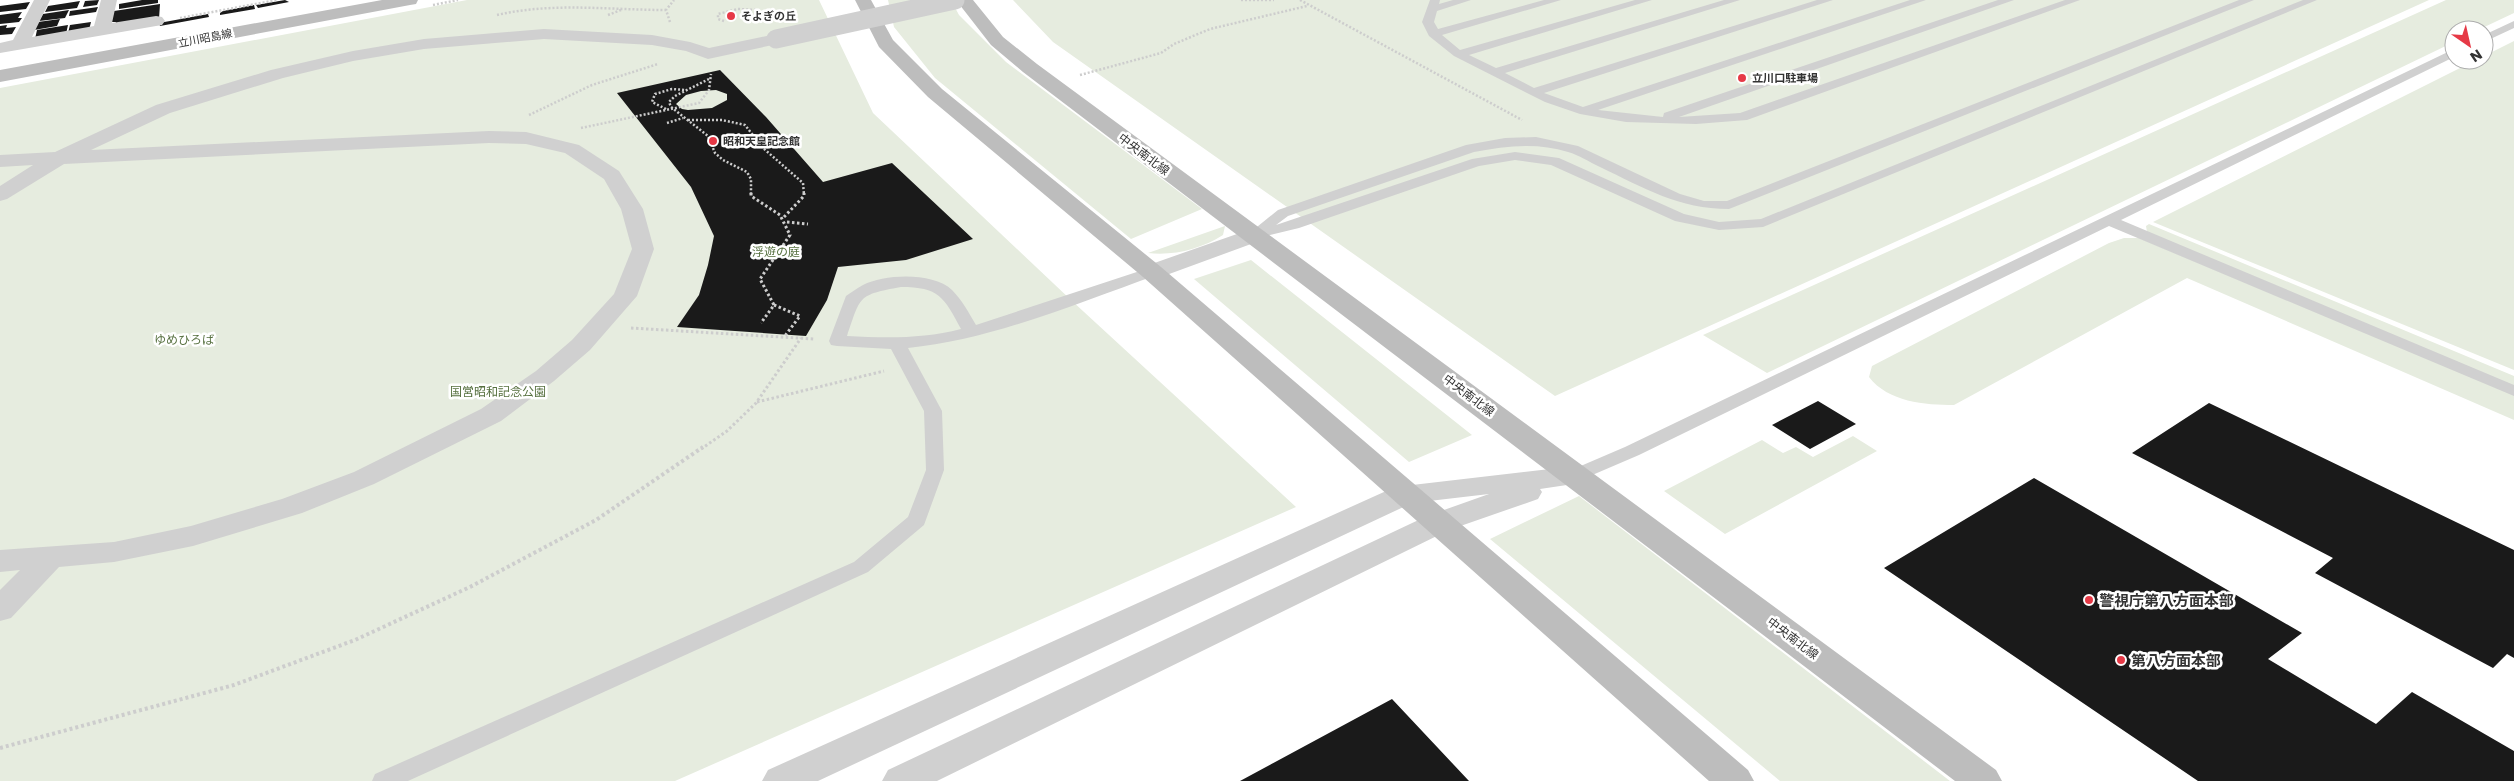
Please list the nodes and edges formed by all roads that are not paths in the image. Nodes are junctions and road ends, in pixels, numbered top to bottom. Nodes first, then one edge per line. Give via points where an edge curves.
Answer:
1 (42, 0) edge
2 (109, 0) edge
3 (365, 0) edge
4 (410, 0) edge
5 (863, 0) edge
6 (955, 0) edge
7 (964, 0) edge
8 (1466, 0) edge
9 (1556, 0) edge
10 (1647, 0) edge
11 (1735, 0) edge
12 (1828, 0) edge
13 (1921, 0) edge
14 (2075, 0) edge
15 (2249, 0) edge
16 (2312, 0) edge
17 (2016, 2) edge
18 (1433, 5) edge
19 (2044, 5) edge
20 (156, 21) road end
21 (2514, 24) edge
22 (102, 30) junction
23 (1433, 34) junction
24 (2494, 34) edge
25 (20, 44) junction
26 (0, 48) edge
27 (1458, 54) junction
28 (2444, 58) edge
29 (0, 67) edge
30 (1495, 72) junction
31 (0, 76) edge
32 (1533, 92) junction
33 (1586, 110) junction
34 (1658, 120) junction
35 (61, 157) junction
36 (0, 161) edge
37 (0, 195) edge
38 (2108, 220) junction
39 (1254, 235) junction
40 (1152, 272) junction
41 (971, 332) junction
42 (897, 344) junction
43 (2514, 391) edge
44 (1576, 475) junction
45 (1406, 494) junction
46 (1438, 523) junction
47 (50, 557) junction
48 (0, 561) edge
49 (0, 610) edge
50 (384, 781) edge
51 (782, 781) edge
52 (901, 781) edge
53 (1735, 781) edge
54 (1983, 781) edge

1 - 25 street
2 - 22 street
3 - 29 main road, 立川昭島線
4 - 31 main road, 立川昭島線
5 - 40 main road via 886,43 935,93
6 - 35 street, bridge via 708,54 652,40 544,34 424,44 353,56 277,74 163,109
7 - 39 main road, 中央南北線 via 997,41
8 - 18 lane
9 - 23 lane
10 - 27 lane
11 - 30 lane
12 - 32 lane
13 - 33 lane
14 - 19 lane via 2060,5
15 - 39 lane via 1729,205 1704,205 1675,198 1572,150 1536,141 1505,142 1472,148 1283,213
16 - 39 lane via 1763,223 1719,226 1680,218 1554,161 1515,156 1477,162 1294,225
17 - 19 lane
17 - 34 lane
18 - 23 lane via 1428,22
19 - 34 lane via 1742,117 1701,121
20 - 22 street
21 - 24 lane
22 - 25 street
23 - 27 lane
25 - 26 street
27 - 30 lane
28 - 38 lane
30 - 32 lane
32 - 33 lane via 1556,103
33 - 34 lane via 1625,118
35 - 36 street
35 - 37 street
35 - 47 street via 489,137 526,138 572,149 612,175 632,209 643,249 625,296 598,328 544,376 491,414 364,478 292,506 193,536 114,552
38 - 43 lane
38 - 44 lane via 1632,451
39 - 40 street
39 - 44 main road, 中央南北線
40 - 41 lane
40 - 45 main road
41 - 42 lane via 938,340
41 - 42 lane via 945,292 926,282 901,282 869,288 852,299 837,341
42 - 50 lane via 934,411 935,470 917,520 861,567
44 - 45 street
44 - 46 street
44 - 54 main road, 中央南北線
45 - 46 main road
45 - 51 street
46 - 52 street
46 - 53 main road
47 - 48 street
47 - 49 street

